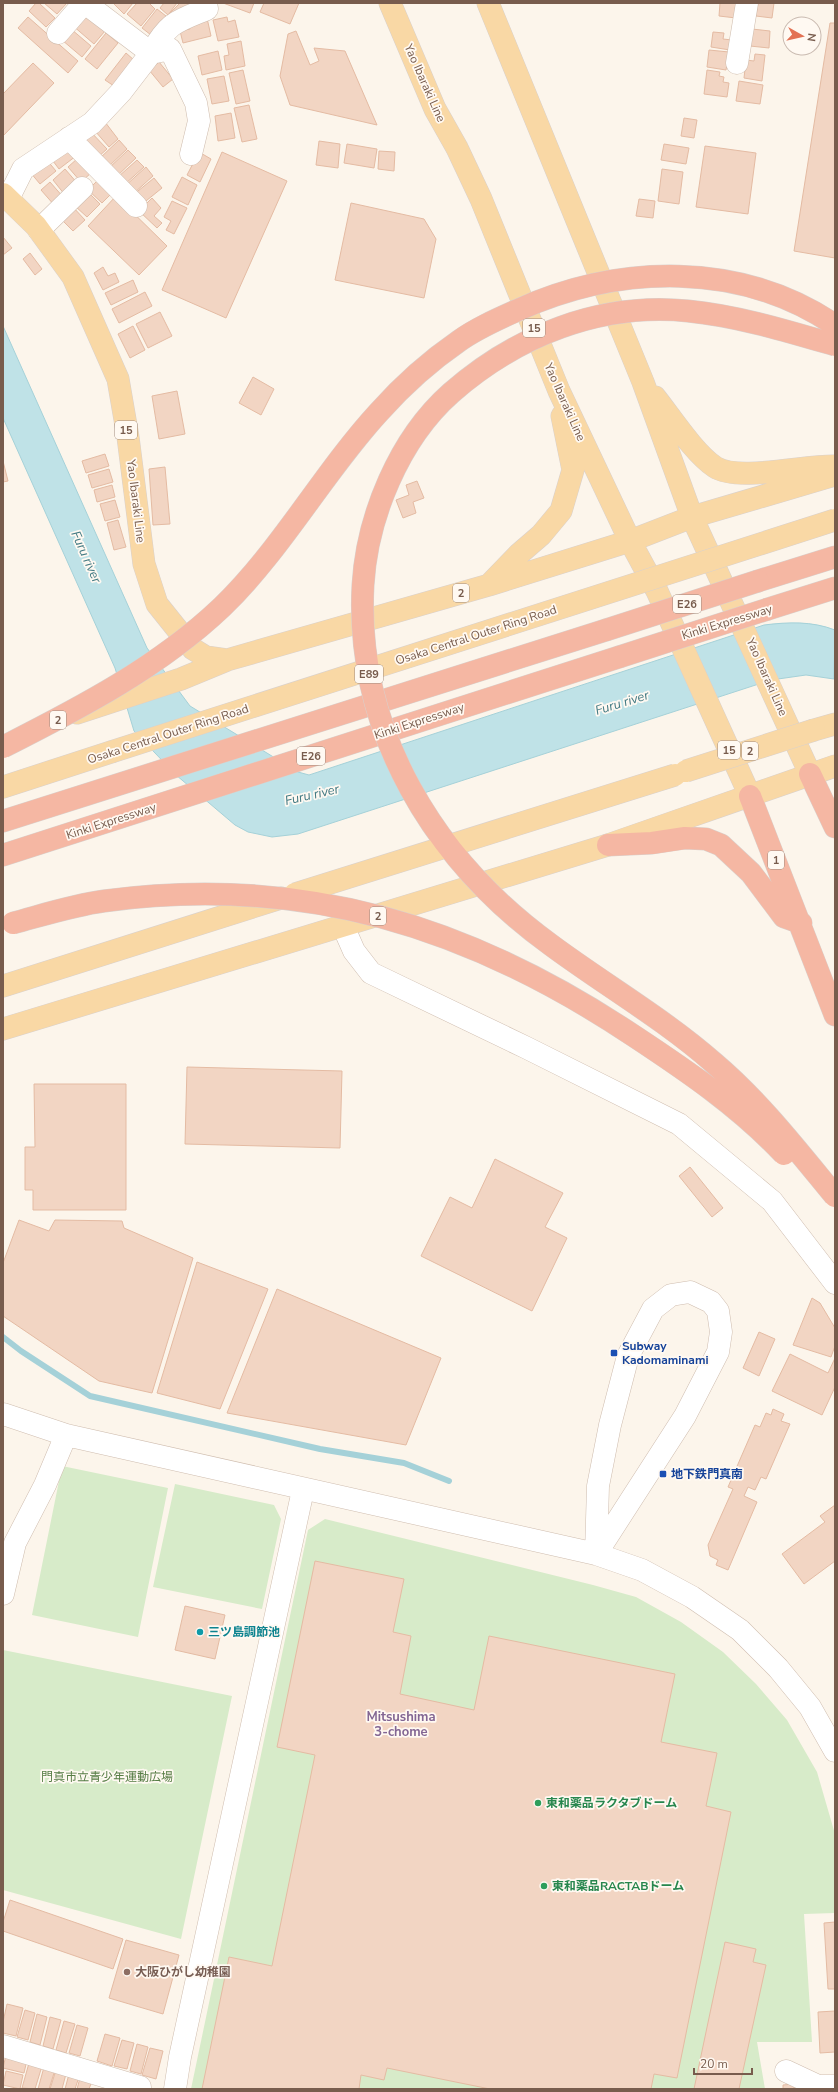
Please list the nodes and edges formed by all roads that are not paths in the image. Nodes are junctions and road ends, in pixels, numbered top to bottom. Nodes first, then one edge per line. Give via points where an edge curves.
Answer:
1 (85, 3) edge
2 (206, 3) edge
3 (390, 3) edge
4 (488, 3) edge
5 (747, 3) edge
6 (58, 33) dead end
7 (151, 53) junction
8 (737, 63) dead end
9 (69, 138) junction
10 (191, 154) dead end
11 (82, 188) dead end
12 (6, 197) edge
13 (136, 206) dead end
14 (39, 230) junction
15 (835, 325) edge
16 (835, 344) edge
17 (644, 382) junction
18 (559, 391) junction
19 (835, 466) edge
20 (835, 475) edge
21 (692, 517) junction
22 (835, 520) edge
23 (630, 541) junction
24 (835, 557) edge
25 (490, 585) junction
26 (835, 588) edge
27 (227, 660) junction
28 (835, 724) edge
29 (3, 737) edge
30 (3, 747) edge
31 (835, 766) edge
32 (810, 774) junction
33 (3, 786) edge
34 (750, 796) junction
35 (3, 821) edge
36 (835, 827) edge
37 (608, 845) junction
38 (3, 855) edge
39 (801, 923) junction
40 (3, 926) edge
41 (343, 926) junction
42 (3, 986) edge
43 (835, 1015) edge
44 (3, 1030) edge
45 (835, 1196) edge
46 (835, 1209) edge
47 (835, 1283) edge
48 (3, 1414) edge
49 (66, 1435) junction
50 (304, 1490) junction
51 (596, 1554) junction
52 (3, 1594) edge
53 (835, 1751) edge
54 (3, 2046) edge
55 (786, 2071) dead end
56 (835, 2086) edge
57 (140, 2087) dead end
58 (175, 2089) edge

1 - 6 street
1 - 7 street
2 - 7 street via 207,9 178,21 163,32
3 - 18 main road, Yao Ibaraki Line / 15 via 435,109 481,199
4 - 17 main road, Yao Ibaraki Line
5 - 8 street
7 - 9 street via 121,92 92,123
7 - 10 street via 170,49 196,103 199,121
9 - 12 street via 23,169
9 - 13 street
11 - 14 street
12 - 14 main road, Yao Ibaraki Line / 15
14 - 27 main road, Yao Ibaraki Line / 15 via 72,277 118,379 144,564 157,604 193,649 206,657
15 - 30 highway, bridge via 778,294 734,282 689,276 639,277 591,284 547,297 501,317 461,340 416,374 378,413 259,566 223,606 190,636 112,688
16 - 45 highway, E89, bridge via 731,318 688,311 644,310 598,315 554,329 510,350 475,372 442,401 415,434 393,474 373,524 364,569 362,615 368,671 389,746 402,775 440,835 509,912 549,944 667,1025 715,1063 794,1145
17 - 19 main road via 692,445 715,467 744,474
17 - 21 main road, Yao Ibaraki Line
18 - 23 main road, Yao Ibaraki Line / 15
18 - 25 main road via 573,470 561,510 541,535
20 - 21 main road, 2
21 - 23 main road, 2
21 - 32 main road, Yao Ibaraki Line
22 - 33 main road, Osaka Central Outer Ring Road, bridge
23 - 25 main road, 2
23 - 34 main road, Yao Ibaraki Line / 15 via 657,591
24 - 35 highway, E26, bridge
25 - 27 main road, 2
26 - 38 highway, Kinki Expressway / E26, bridge
27 - 29 main road, 2 via 181,679
28 - 42 main road, 2, bridge
31 - 32 main road, 2
32 - 34 main road, 2
32 - 36 highway
34 - 37 main road, 2
34 - 39 highway, 1
37 - 39 highway via 685,838 706,839 721,845 751,873 784,917
37 - 41 main road, 2
39 - 43 highway, 1
40 - 46 highway, bridge via 103,902 214,895 251,896 327,905 369,913 421,928 462,943 533,975 599,1012 656,1050 719,1094 777,1146
41 - 44 main road, 2
41 - 47 street via 354,951 371,973 679,1124 772,1201
48 - 49 street
49 - 50 street
49 - 52 street via 45,1485 15,1543
50 - 51 street
50 - 58 street via 183,2042
51 - 51 street via 598,1486 610,1425 628,1356 653,1309 671,1295 690,1292 711,1302 718,1311 721,1332 718,1352 685,1416
51 - 53 street via 642,1570 692,1597 740,1630 778,1668 810,1707
54 - 57 street
55 - 56 street via 818,2086

